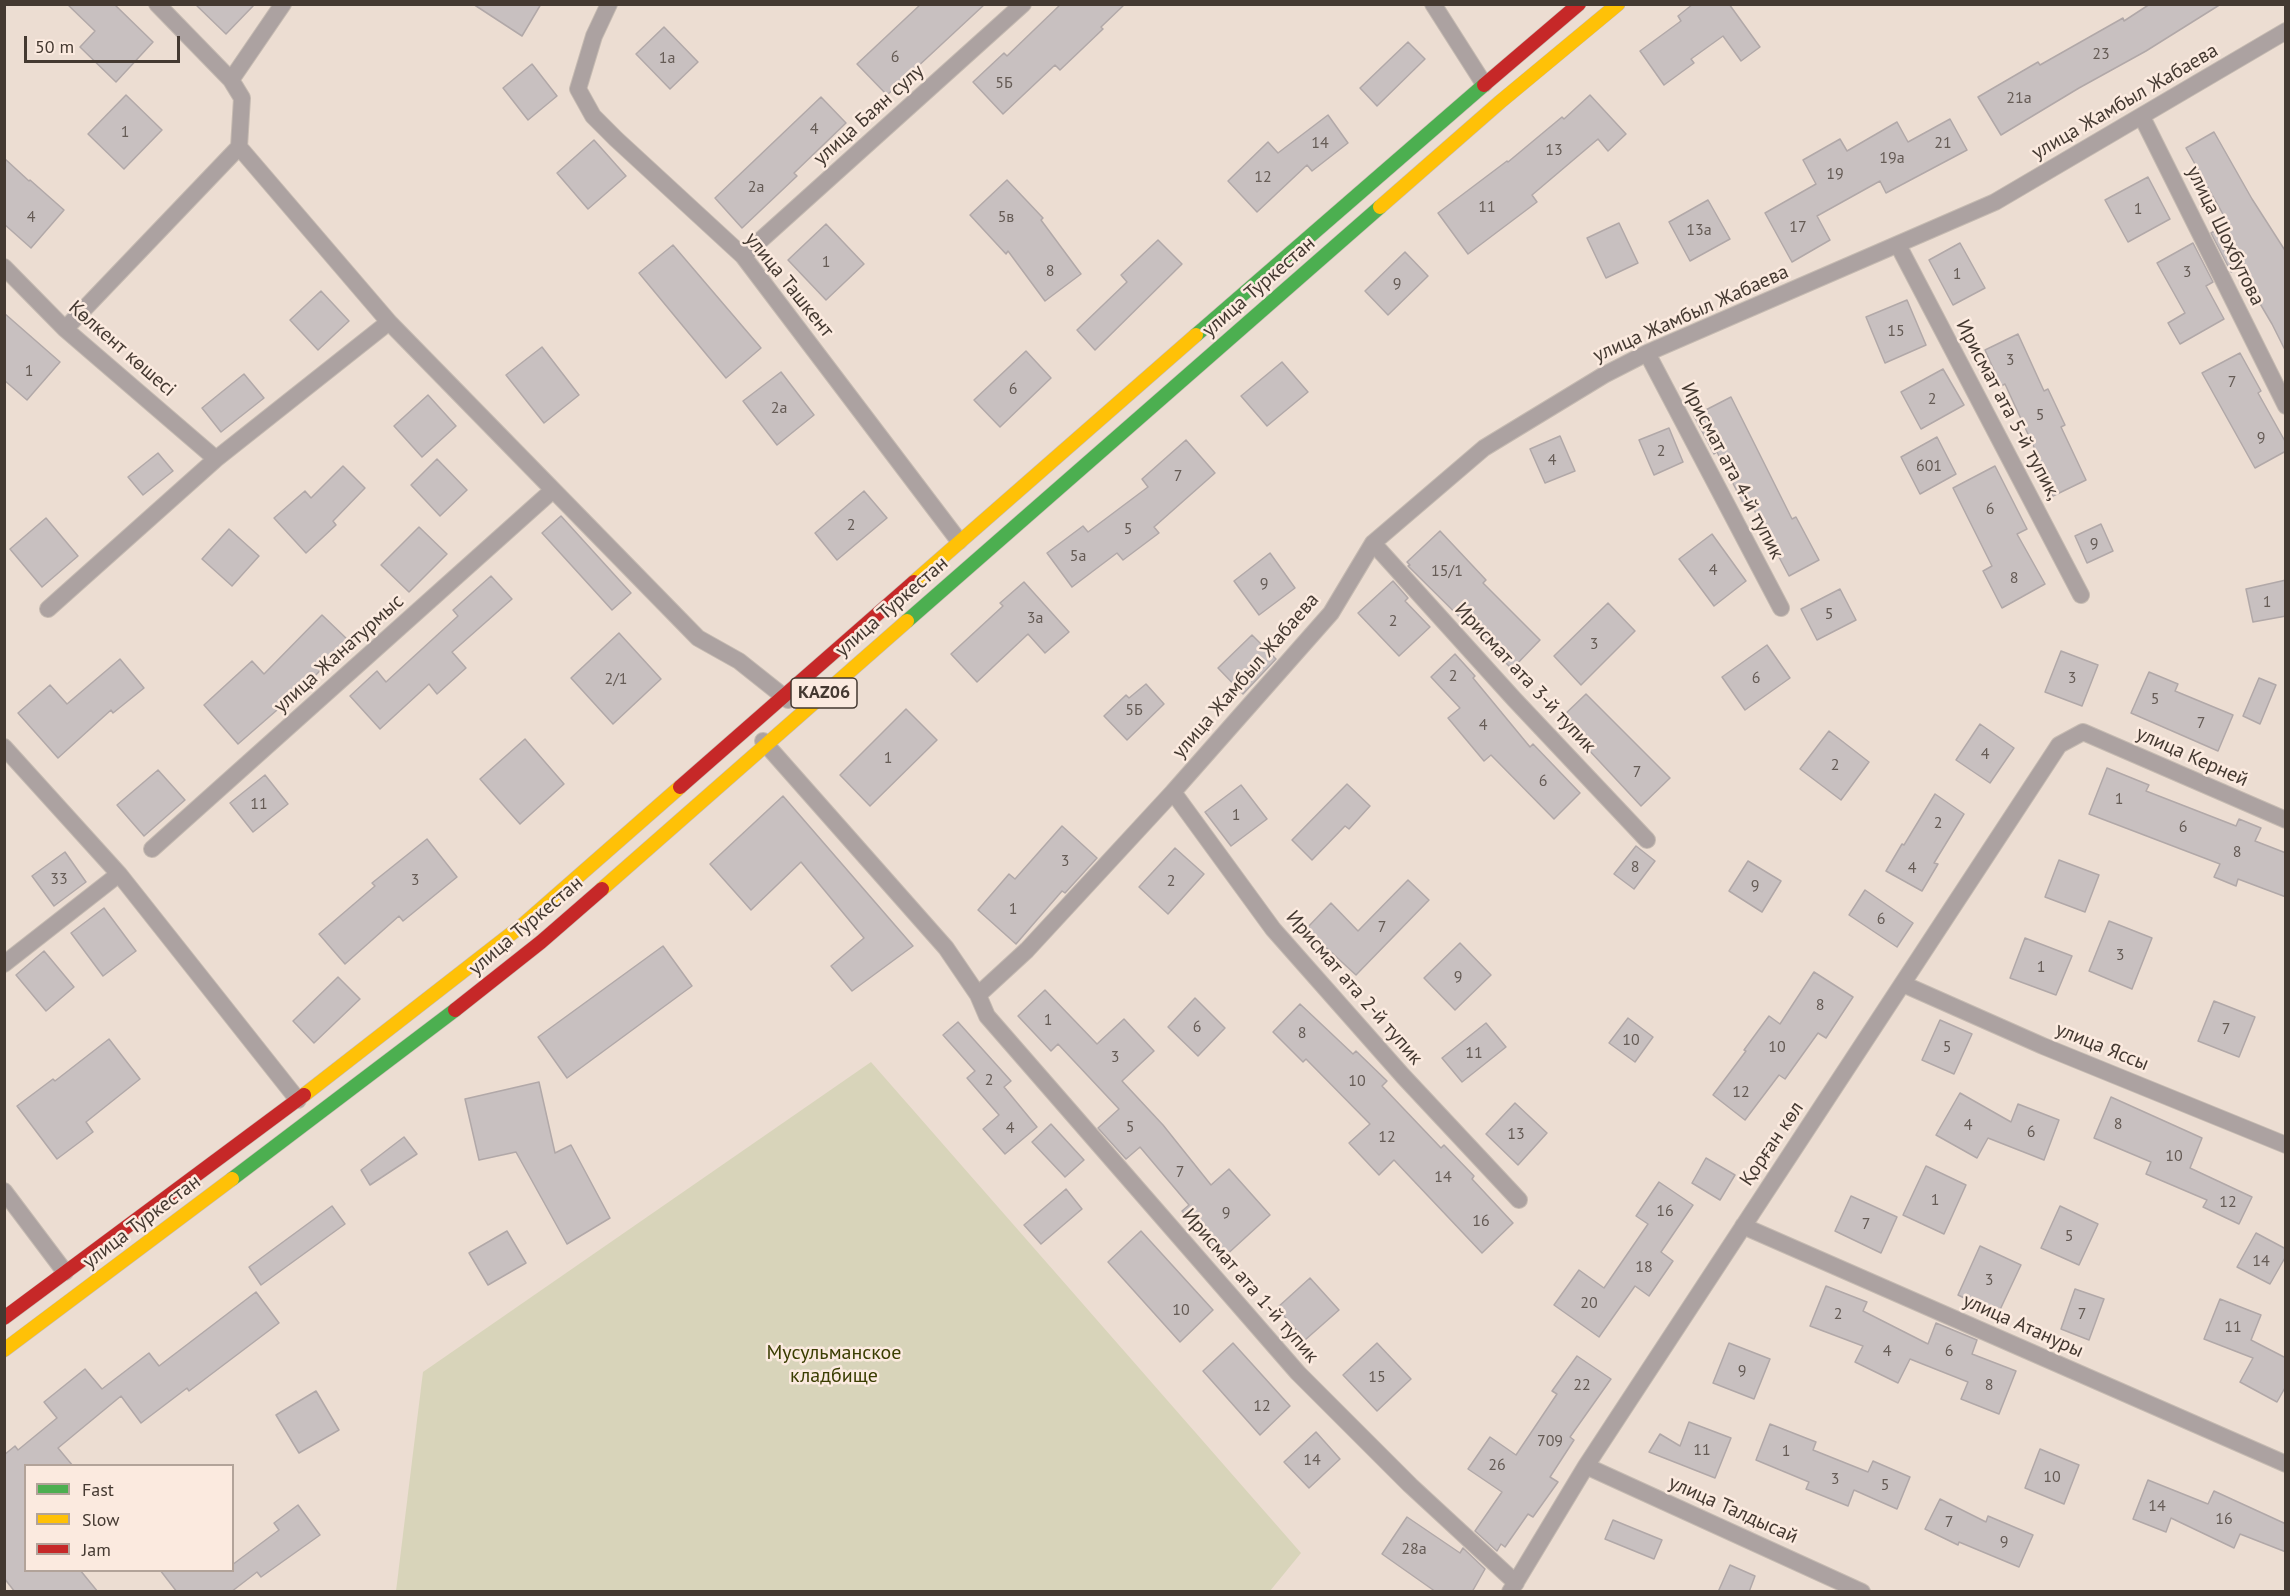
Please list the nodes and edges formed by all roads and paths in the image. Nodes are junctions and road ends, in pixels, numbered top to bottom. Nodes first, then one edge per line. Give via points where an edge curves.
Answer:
1 (157, 4) edge
2 (283, 4) edge
3 (609, 4) edge
4 (1023, 4) edge
5 (1433, 4) edge
6 (1579, 4) edge
7 (1618, 4) edge
8 (2286, 31) edge
9 (231, 80) junction
10 (1484, 84) junction
11 (2142, 117) junction
12 (239, 147) junction
13 (1898, 245) junction
14 (743, 256) junction
15 (4, 267) edge
16 (389, 322) junction
17 (65, 329) junction
18 (1647, 353) junction
19 (2286, 406) edge
20 (216, 459) junction
21 (553, 490) junction
22 (959, 541) junction
23 (1373, 543) junction
24 (2081, 595) dead end
25 (1781, 608) dead end
26 (48, 609) dead end
27 (784, 696) junction
28 (800, 714) junction
29 (751, 726) junction
30 (2083, 732) joint
31 (766, 744) junction
32 (4, 747) edge
33 (1173, 792) junction
34 (2286, 820) edge
35 (1647, 840) dead end
36 (152, 849) dead end
37 (119, 874) junction
38 (4, 963) edge
39 (1904, 984) junction
40 (978, 994) junction
41 (298, 1100) junction
42 (2286, 1145) edge
43 (4, 1191) edge
44 (1519, 1200) dead end
45 (1743, 1226) junction
46 (65, 1272) junction
47 (4, 1318) edge
48 (4, 1350) edge
49 (2286, 1464) edge
50 (1586, 1466) junction
51 (1513, 1587) edge
52 (1862, 1592) edge

1 - 9 street
2 - 9 street
3 - 14 street, улица Ташкент via 594,36 578,89 594,116 616,139
4 - 14 street, улица Баян сулу
5 - 10 street
6 - 10 highway, улица Туркестан / KАZ06
7 - 28 highway, улица Туркестан / KАZ06 via 1491,110
8 - 11 street, улица Жамбыл Жабаева
9 - 12 street via 242,98
10 - 22 highway, улица Туркестан / KАZ06
11 - 13 street, улица Жамбыл Жабаева via 1995,202
11 - 19 street, улица Шохбутова
12 - 16 street
12 - 17 street
13 - 18 street, улица Жамбыл Жабаева
13 - 24 street, Ирисмат ата 5-й тупик,
14 - 22 street, улица Ташкент
15 - 17 street, Көлкент көшесі
16 - 20 street
16 - 21 street
17 - 20 street, Көлкент көшесі
18 - 23 street, улица Жамбыл Жабаева via 1484,448
18 - 25 street, Ирисмат ата 4-й тупик
20 - 26 street
21 - 27 street via 698,638 739,661
21 - 36 street, улица Жанатурмыс
22 - 27 highway, улица Туркестан / KАZ06
23 - 33 street, улица Жамбыл Жабаева via 1331,613
23 - 35 street, Ирисмат ата 3-й тупик
27 - 28 street
27 - 29 highway, улица Туркестан / KАZ06
28 - 31 highway, улица Туркестан / KАZ06
29 - 31 street
29 - 41 highway, улица Туркестан / KАZ06 via 525,923
30 - 34 street, улица Керней
30 - 39 street, Қорған көл via 2059,746
31 - 40 street via 946,948
31 - 48 highway, улица Туркестан / KАZ06 via 541,942 394,1058
32 - 37 street
33 - 40 street, улица Жамбыл Жабаева via 1027,950
33 - 44 street, Ирисмат ата 2-й тупик via 1273,929
37 - 38 street
37 - 41 street
39 - 42 street, улица Яссы via 2043,1046
39 - 45 street, Қорған көл
40 - 51 street, Ирисмат ата 1-й тупик via 987,1016 1298,1373
41 - 46 highway, улица Туркестан / KАZ06
43 - 46 street
45 - 49 street, улица Атануры
45 - 50 street, Қорған көл
46 - 47 highway, улица Туркестан / KАZ06
50 - 51 street, Қорған көл
50 - 52 street, улица Талдысай

